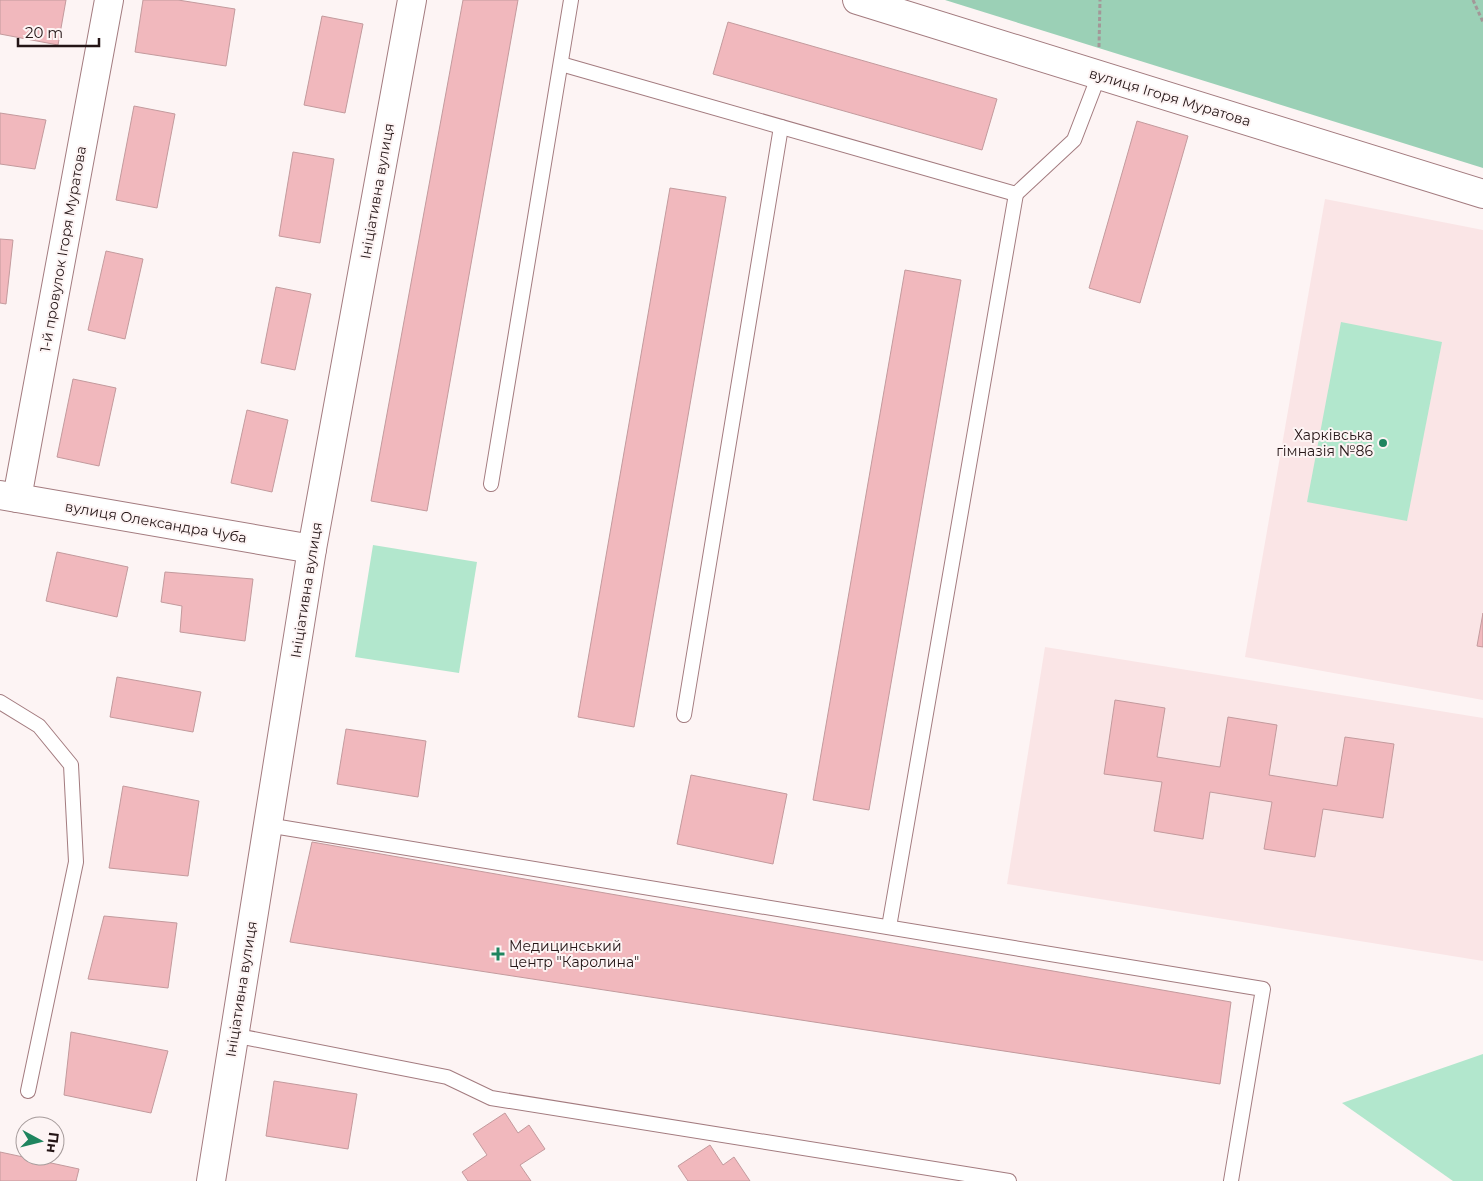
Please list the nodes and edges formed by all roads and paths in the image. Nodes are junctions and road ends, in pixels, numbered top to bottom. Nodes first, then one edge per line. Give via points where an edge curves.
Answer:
1 (109, 0) edge
2 (412, 0) edge
3 (571, 0) edge
4 (857, 0) edge
5 (1100, 0) edge
6 (1473, 0) edge
7 (1483, 22) edge
8 (561, 64) junction
9 (1099, 75) junction
10 (781, 127) junction
11 (1016, 194) junction
12 (1483, 194) edge
13 (491, 484) dead end
14 (9, 496) edge
15 (312, 549) junction
16 (0, 702) edge
17 (684, 715) dead end
18 (267, 825) junction
19 (889, 927) junction
20 (233, 1035) junction
21 (28, 1091) dead end
22 (211, 1181) edge
23 (1005, 1181) edge
24 (1231, 1181) edge

1 - 14 street, 1-й провулок Ігоря Муратова
2 - 15 street, Ініціативна вулиця
3 - 8 lane
4 - 9 street, вулиця Ігоря Муратова
5 - 9 path
6 - 7 path
8 - 10 lane
8 - 13 lane
9 - 11 lane via 1074,140
9 - 12 street, вулиця Ігоря Муратова
10 - 11 lane
10 - 17 lane
11 - 19 lane
14 - 15 street, вулиця Олександра Чуба
15 - 18 street, Ініціативна вулиця
16 - 21 lane via 39,726 71,765 76,862
18 - 19 lane
18 - 20 street, Ініціативна вулиця
19 - 24 lane via 1263,989
20 - 22 street, Ініціативна вулиця
20 - 23 lane via 447,1077 491,1098

